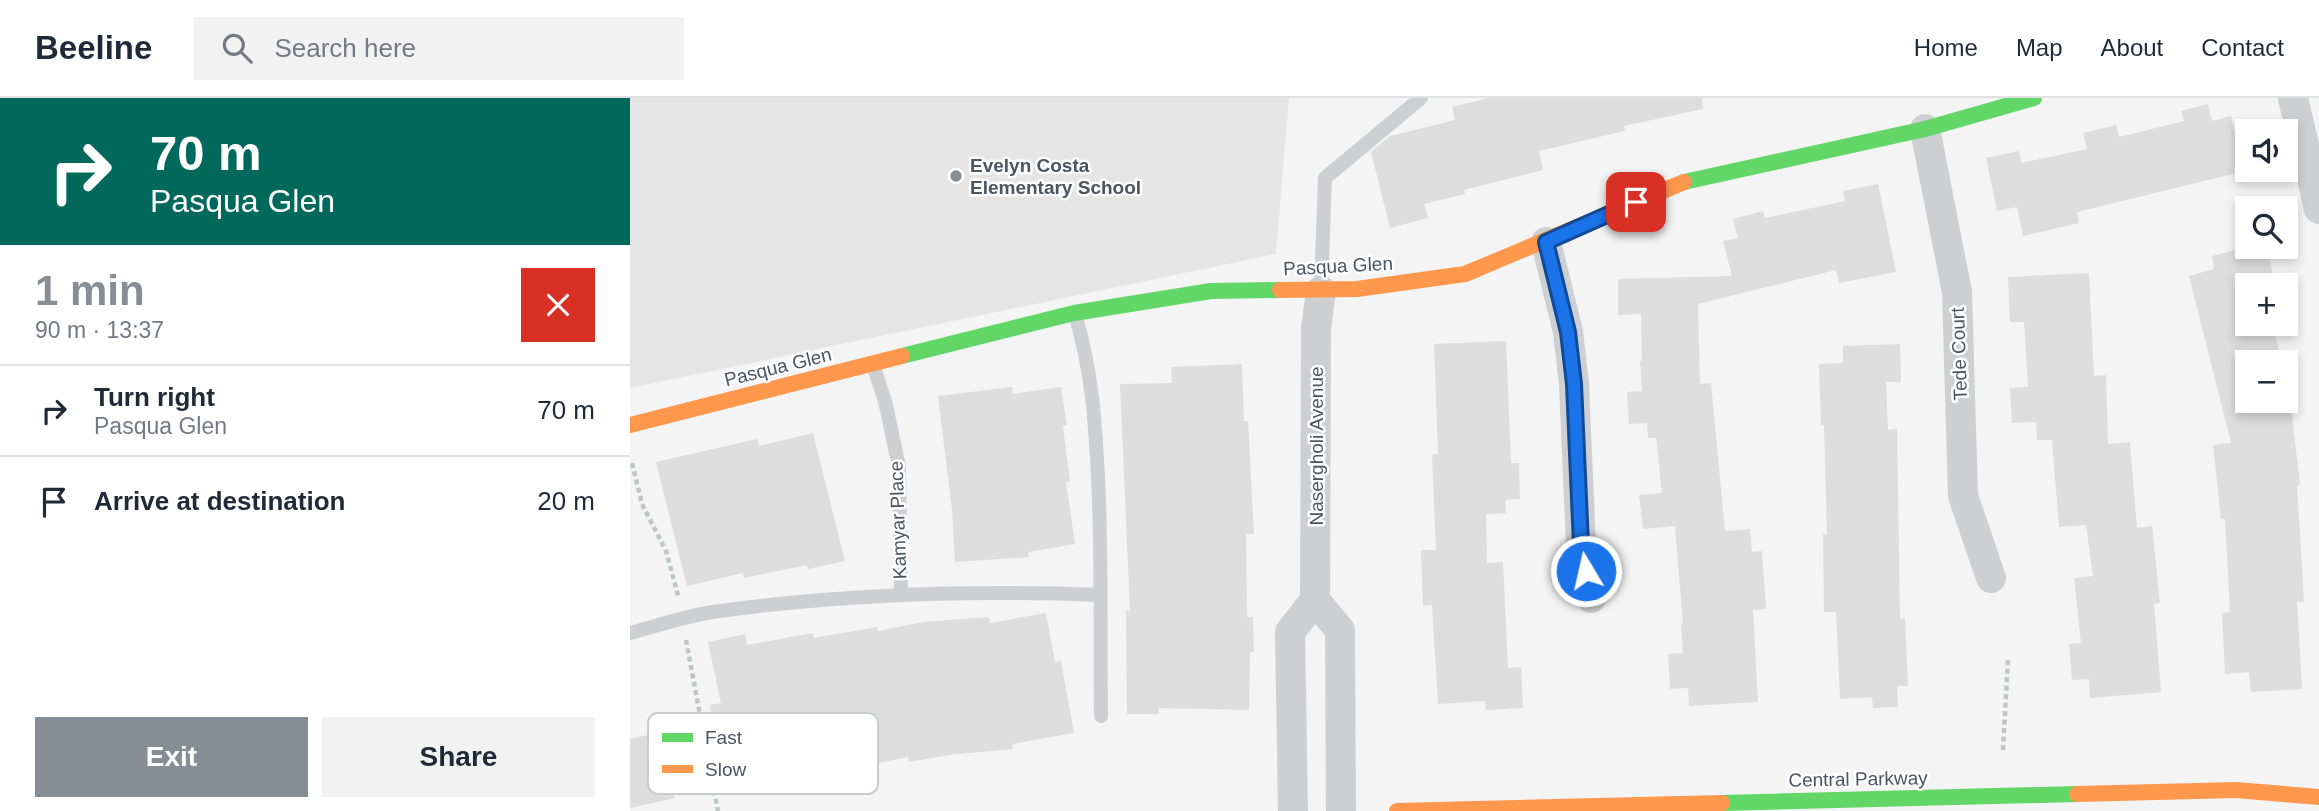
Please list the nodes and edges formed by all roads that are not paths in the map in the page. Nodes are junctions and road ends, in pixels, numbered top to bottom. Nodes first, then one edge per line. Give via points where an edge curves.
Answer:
1 (1421, 98) edge
2 (2034, 98) edge
3 (2293, 98) edge
4 (1925, 129) junction
5 (2319, 209) edge
6 (1546, 242) junction
7 (1321, 291) junction
8 (1074, 313) junction
9 (873, 365) junction
10 (630, 425) edge
11 (1991, 578) dead end
12 (901, 594) junction
13 (1100, 595) junction
14 (1591, 598) dead end
15 (1315, 600) junction
16 (630, 633) edge
17 (1101, 716) dead end
18 (2319, 797) edge
19 (1293, 811) edge
20 (1341, 811) edge
21 (1397, 811) edge

1 - 7 lane via 1325,178
2 - 4 street, Pasqua Glen
3 - 5 street
4 - 6 street, Pasqua Glen via 1681,183
4 - 11 street, Tede Court via 1957,292 1963,496
6 - 7 street, Pasqua Glen via 1465,274
6 - 14 street via 1568,332 1581,545
7 - 8 street, Pasqua Glen via 1211,291
7 - 15 street, Nasergholi Avenue via 1316,329
8 - 9 street, Pasqua Glen
8 - 13 lane via 1087,353 1092,393 1102,551
9 - 10 street, Pasqua Glen
9 - 12 lane, Kamyar Place via 899,467
12 - 13 lane
12 - 16 lane via 710,613
13 - 17 lane
15 - 19 street via 1290,632
15 - 20 street via 1340,630
18 - 21 street, Central Parkway via 2236,790

